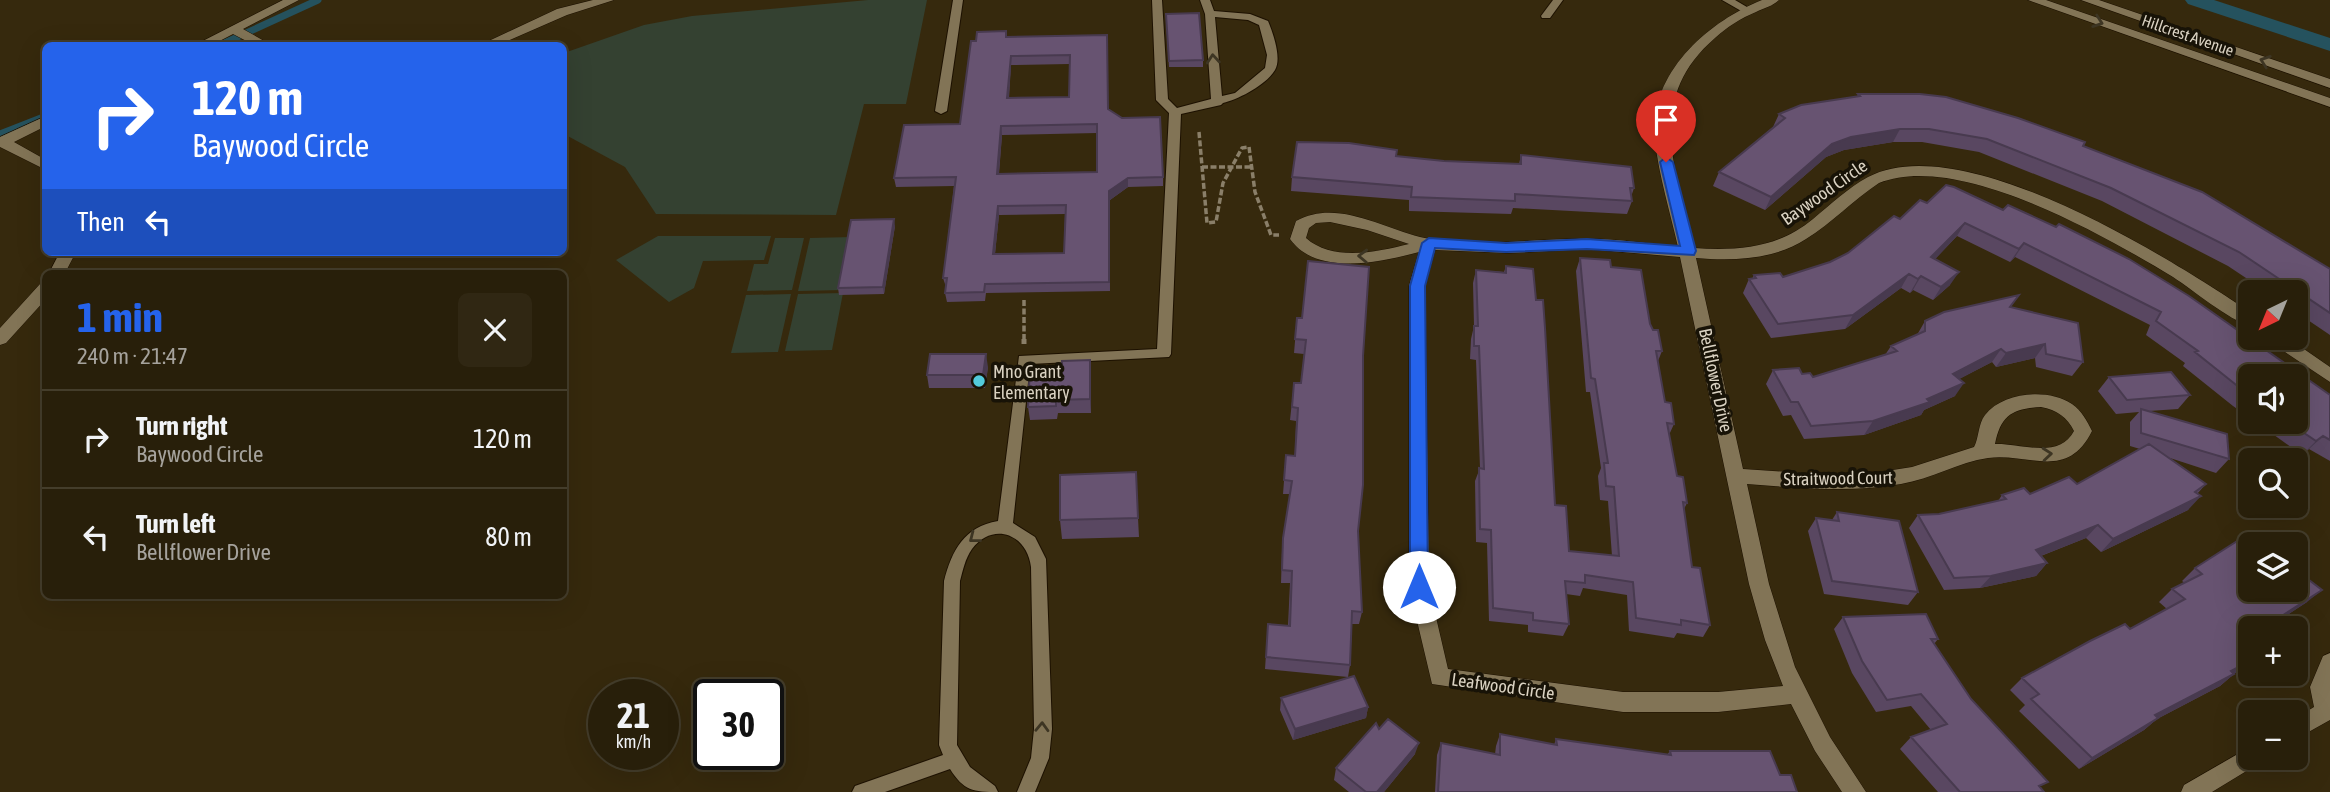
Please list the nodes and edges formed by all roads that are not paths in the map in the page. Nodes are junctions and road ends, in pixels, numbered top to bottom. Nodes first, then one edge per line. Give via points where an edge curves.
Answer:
1 (293, 0) edge
2 (608, 0) edge
3 (958, 0) edge
4 (1157, 0) edge
5 (1205, 0) edge
6 (1558, 0) edge
7 (1727, 0) edge
8 (1773, 0) edge
9 (2034, 0) edge
10 (2087, 0) edge
11 (1747, 10) junction
12 (1210, 15) junction
13 (1546, 16) dead end
14 (234, 30) junction
15 (208, 42) edge
16 (259, 42) edge
17 (493, 42) edge
18 (2330, 83) edge
19 (1217, 103) junction
20 (2330, 103) edge
21 (941, 111) dead end
22 (1175, 112) junction
23 (42, 122) edge
24 (1, 143) edge
25 (42, 164) edge
26 (1429, 243) junction
27 (1689, 251) junction
28 (42, 293) edge
29 (2238, 312) edge
30 (0, 340) edge
31 (2293, 350) edge
32 (2330, 376) edge
33 (1980, 453) junction
34 (1735, 476) junction
35 (1005, 526) junction
36 (2330, 662) edge
37 (1795, 694) junction
38 (2327, 713) edge
39 (2308, 723) edge
40 (952, 760) junction
41 (2238, 764) edge
42 (861, 792) edge
43 (989, 792) edge
44 (1026, 792) edge
45 (1854, 792) edge
46 (2192, 792) edge

1 - 14 street
2 - 17 street via 562,12
3 - 21 lane
4 - 22 lane via 1162,100
5 - 12 lane
6 - 13 lane
7 - 11 lane
8 - 11 street, Bellflower Drive
9 -> 20 street, Hillcrest Avenue
18 -> 10 street, Hillcrest Avenue
11 - 27 street, Bellflower Drive via 1713,32 1687,57 1665,104 1662,139
19 -> 12 lane
12 - 19 lane via 1250,17 1264,23 1272,55 1263,78
14 - 15 street
14 - 16 street
19 - 22 lane
22 - 35 lane via 1164,354 1024,359
23 - 24 street
24 - 25 street
26 -> 26 street, Baywood Circle via 1389,256 1337,255 1307,248 1298,234 1304,224 1325,218 1366,222
26 - 27 street, Baywood Circle via 1506,248 1587,244
26 - 37 street, Leafwood Circle via 1417,286 1419,587 1438,677 1623,702 1718,702
27 - 29 street, Baywood Circle via 1752,252 1783,245 1880,177 1903,170 1936,170 2009,191 2110,236 2179,271
27 - 34 street, Bellflower Drive
28 - 30 street
31 - 32 street
33 -> 33 street, Straitwood Court via 2000,450 2051,457 2077,443 2083,431 2077,418 2059,405 2040,399 2024,401 1991,420 1986,447
33 - 34 street, Straitwood Court via 1880,480
34 - 37 street, Bellflower Drive via 1767,618
35 -> 40 lane via 979,531 957,559 947,732
44 -> 35 lane via 1040,758 1043,729 1039,567 1032,542
36 - 38 street via 2321,687
37 - 45 street, Bellflower Drive
38 - 39 street
40 - 42 lane
40 - 43 lane
41 - 46 street

